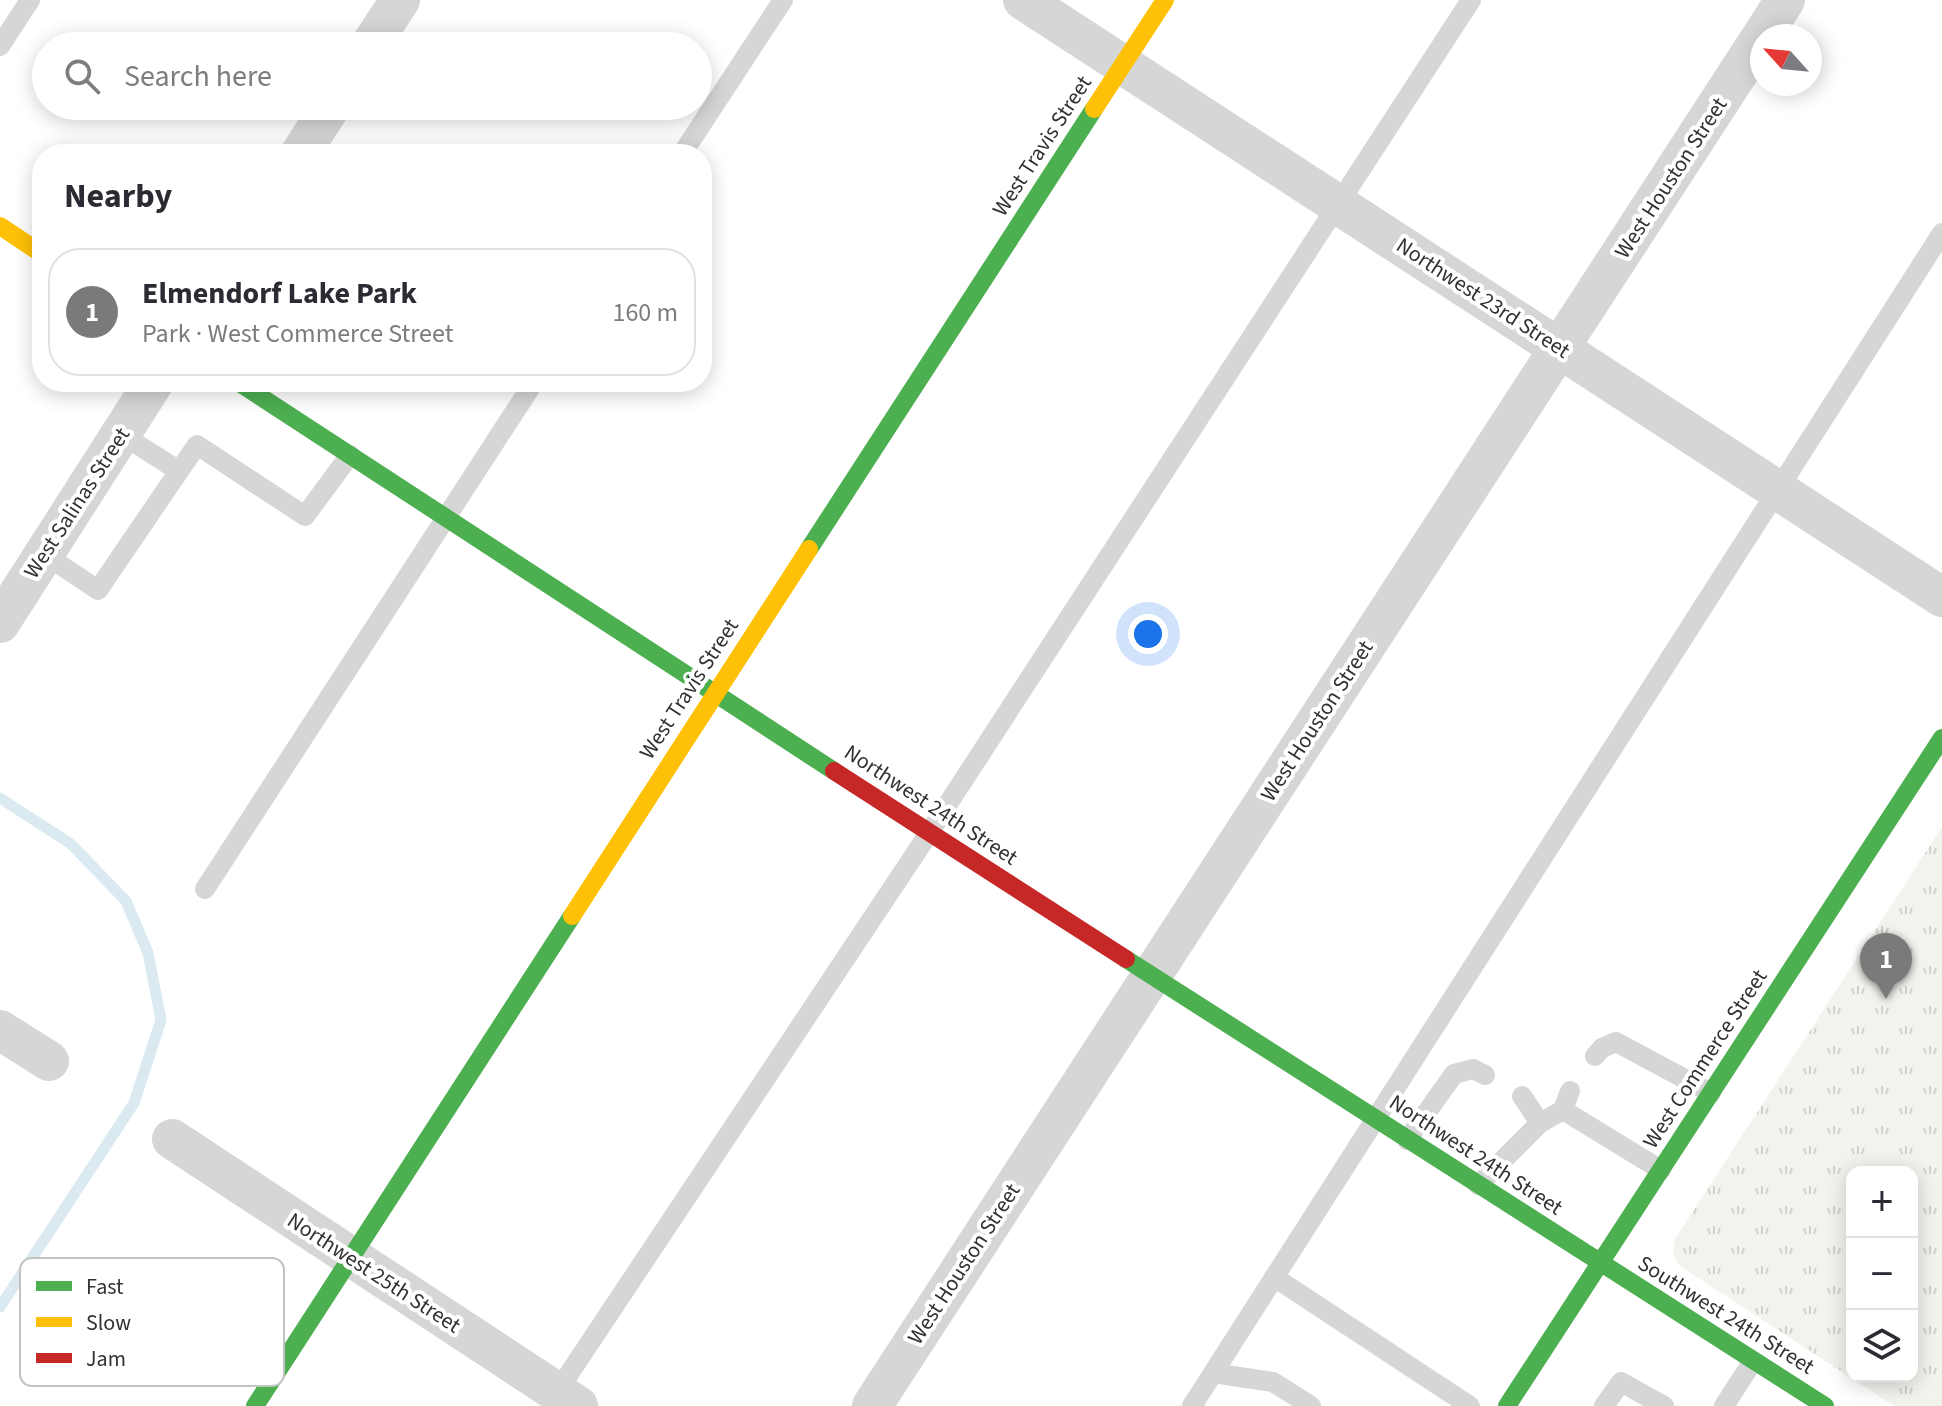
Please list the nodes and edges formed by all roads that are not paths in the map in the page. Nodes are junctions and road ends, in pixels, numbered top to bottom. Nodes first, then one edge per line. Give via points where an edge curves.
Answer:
1 (30, 0) edge
2 (400, 0) edge
3 (783, 0) edge
4 (1023, 0) edge
5 (1165, 0) edge
6 (1471, 0) edge
7 (1785, 0) edge
8 (1770, 24) edge
9 (379, 32) edge
10 (0, 46) edge
11 (1750, 55) edge
12 (1124, 64) junction
13 (712, 108) edge
14 (322, 120) edge
15 (704, 120) edge
16 (306, 144) edge
17 (689, 144) edge
18 (1337, 204) junction
19 (0, 226) edge
20 (1942, 233) edge
21 (32, 247) edge
22 (1561, 348) junction
23 (148, 392) edge
24 (253, 392) edge
25 (527, 392) edge
26 (121, 434) junction
27 (350, 455) junction
28 (179, 471) junction
29 (1776, 487) junction
30 (445, 518) junction
31 (44, 554) junction
32 (1942, 597) edge
33 (0, 623) edge
34 (714, 693) junction
35 (1942, 738) edge
36 (929, 833) junction
37 (205, 889) dead end
38 (1151, 976) junction
39 (0, 1030) edge
40 (1595, 1056) dead end
41 (49, 1061) dead end
42 (1485, 1075) dead end
43 (1711, 1093) junction
44 (1522, 1096) dead end
45 (1376, 1119) junction
46 (1540, 1123) junction
47 (172, 1139) dead end
48 (1407, 1140) junction
49 (1661, 1170) junction
50 (1478, 1185) junction
51 (350, 1259) junction
52 (1601, 1264) junction
53 (1274, 1277) junction
54 (284, 1361) edge
55 (1753, 1361) junction
56 (1213, 1373) junction
57 (268, 1386) edge
58 (561, 1402) edge
59 (255, 1406) edge
60 (872, 1406) edge
61 (1192, 1406) edge
62 (1311, 1406) edge
63 (1470, 1406) edge
64 (1507, 1406) edge
65 (1604, 1406) edge
66 (1664, 1406) edge
67 (1724, 1406) edge
68 (1825, 1406) edge

1 - 10 lane
2 - 9 street
3 - 13 lane
4 - 12 street, Northwest 23rd Street
5 - 12 main road, West Travis Street
6 - 18 lane
7 - 8 street, West Houston Street
11 - 22 street, West Houston Street
12 - 18 street, Northwest 23rd Street
12 - 34 main road, West Travis Street
14 - 16 street
15 - 17 lane
18 - 22 street, Northwest 23rd Street
18 - 36 lane
19 - 21 main road
20 - 29 lane
22 - 29 street, Northwest 23rd Street
22 - 38 street, West Houston Street
23 - 26 street, West Salinas Street
24 - 27 main road, Northwest 24th Street
25 - 30 lane
26 - 28 lane
26 - 31 street, West Salinas Street
27 - 28 lane via 305,516 197,445
27 - 30 main road, Northwest 24th Street
28 - 31 lane via 98,590
29 - 32 street, Northwest 23rd Street
29 - 45 lane
30 - 34 main road, Northwest 24th Street
30 - 37 lane
31 - 33 street, West Salinas Street
34 - 36 main road, Northwest 24th Street
34 - 51 main road, West Travis Street
35 - 43 main road, West Commerce Street
36 - 38 main road, Northwest 24th Street
36 - 58 lane
38 - 45 main road, Northwest 24th Street
38 - 60 street, West Houston Street
39 - 41 street
40 - 43 lane via 1616,1042
42 - 48 lane via 1473,1069 1454,1074
43 - 49 main road, West Commerce Street
44 - 46 lane
45 - 48 main road, Northwest 24th Street
45 - 53 lane
46 - 49 lane via 1567,1101
46 - 50 lane
47 - 51 street, Northwest 25th Street
48 - 50 main road, Northwest 24th Street
49 - 52 main road, West Commerce Street
50 - 52 main road, Northwest 24th Street
51 - 54 main road, West Travis Street
51 - 58 street, Northwest 25th Street
52 - 55 main road, Southwest 24th Street
52 - 64 main road, West Commerce Street
53 - 56 lane
53 - 63 lane
55 - 67 lane
55 - 68 main road, Southwest 24th Street
56 - 61 lane
56 - 62 lane via 1273,1382
57 - 59 main road, West Travis Street
65 - 66 lane via 1621,1382

